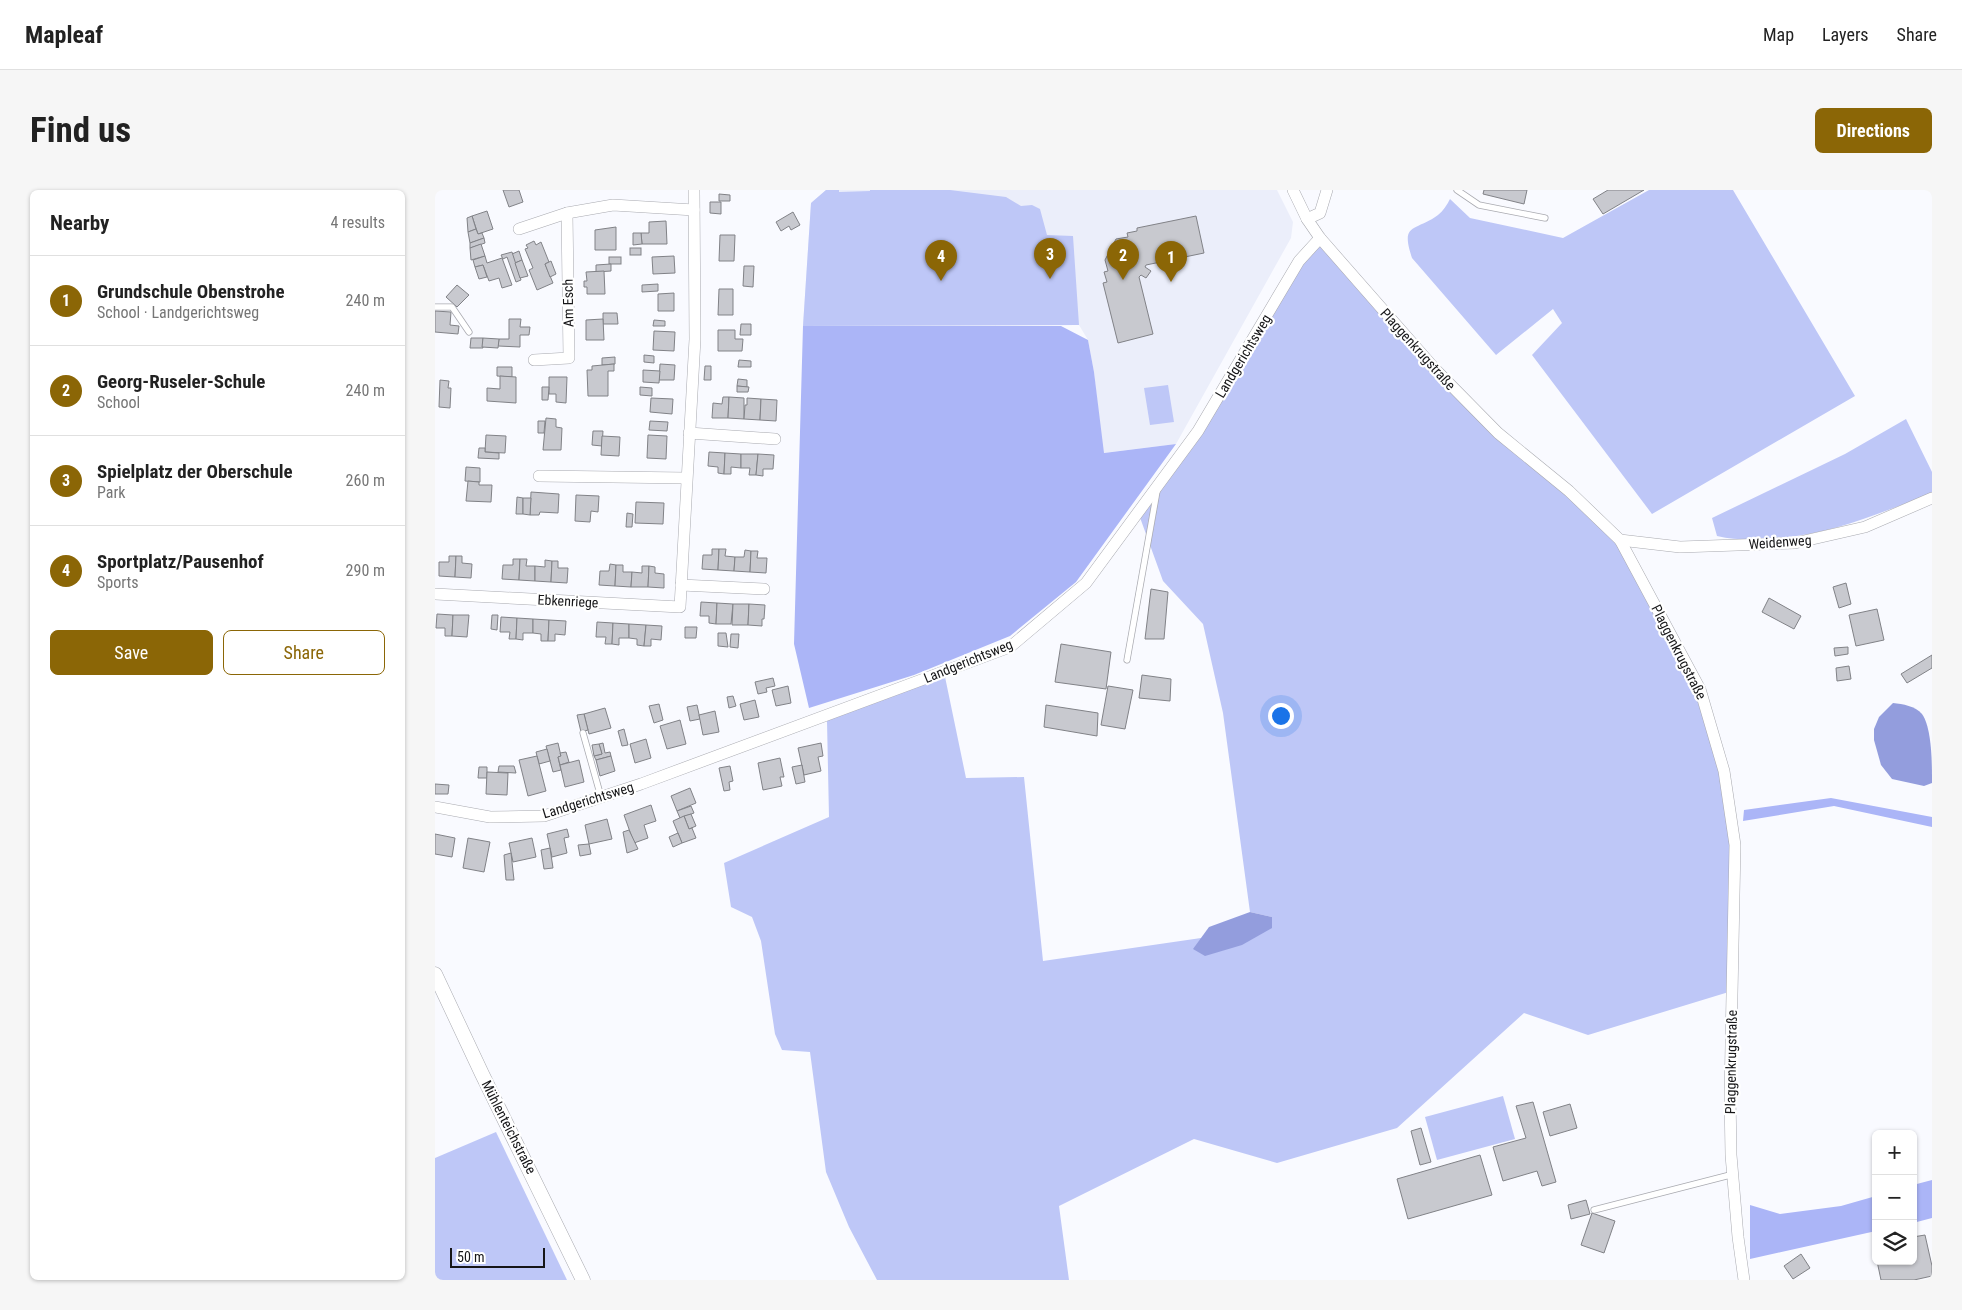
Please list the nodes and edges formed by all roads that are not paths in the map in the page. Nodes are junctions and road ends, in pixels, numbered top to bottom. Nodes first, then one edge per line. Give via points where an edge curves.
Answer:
1 (694, 190) edge
2 (1293, 190) edge
3 (1328, 190) edge
4 (1457, 190) edge
5 (694, 210) junction
6 (567, 213) junction
7 (1545, 218) dead end
8 (1307, 219) junction
9 (519, 229) dead end
10 (1320, 238) junction
11 (435, 307) edge
12 (469, 332) dead end
13 (534, 360) dead end
14 (689, 433) junction
15 (775, 439) dead end
16 (539, 476) dead end
17 (686, 478) junction
18 (1157, 486) junction
19 (1932, 498) edge
20 (1621, 540) junction
21 (681, 585) junction
22 (765, 589) dead end
23 (435, 594) edge
24 (1127, 660) dead end
25 (583, 734) dead end
26 (601, 797) junction
27 (435, 807) edge
28 (435, 974) edge
29 (1734, 1174) junction
30 (1594, 1210) dead end
31 (583, 1280) edge
32 (1744, 1280) edge

1 - 5 street, Ebkenriege
2 - 8 street, Plaggenkrugstraße
3 - 8 street via 1320,214
4 - 7 lane via 1479,205
5 - 6 street via 613,205
5 - 14 street, Ebkenriege via 695,339
6 - 9 street
6 - 13 street, Am Esch via 569,358
8 - 10 street, Plaggenkrugstraße
10 - 18 street, Landgerichtsweg via 1299,261 1198,431
10 - 20 street, Plaggenkrugstraße via 1434,368 1497,433 1569,491
11 - 12 lane via 452,307
14 - 15 street
14 - 17 street, Ebkenriege
16 - 17 street
17 - 21 street, Ebkenriege
18 - 24 lane
18 - 26 street, Landgerichtsweg via 1087,583 1010,647
19 - 20 street, Weidenweg via 1865,527 1795,544 1680,547
20 - 29 street, Plaggenkrugstraße via 1701,689 1724,771 1735,845 1730,1095
21 - 22 street
21 - 23 street, Ebkenriege via 680,607
25 - 26 lane
26 - 27 street, Landgerichtsweg via 544,816 490,817
28 - 31 street, Mühlenteichstraße
29 - 30 lane
29 - 32 street, Plaggenkrugstraße

